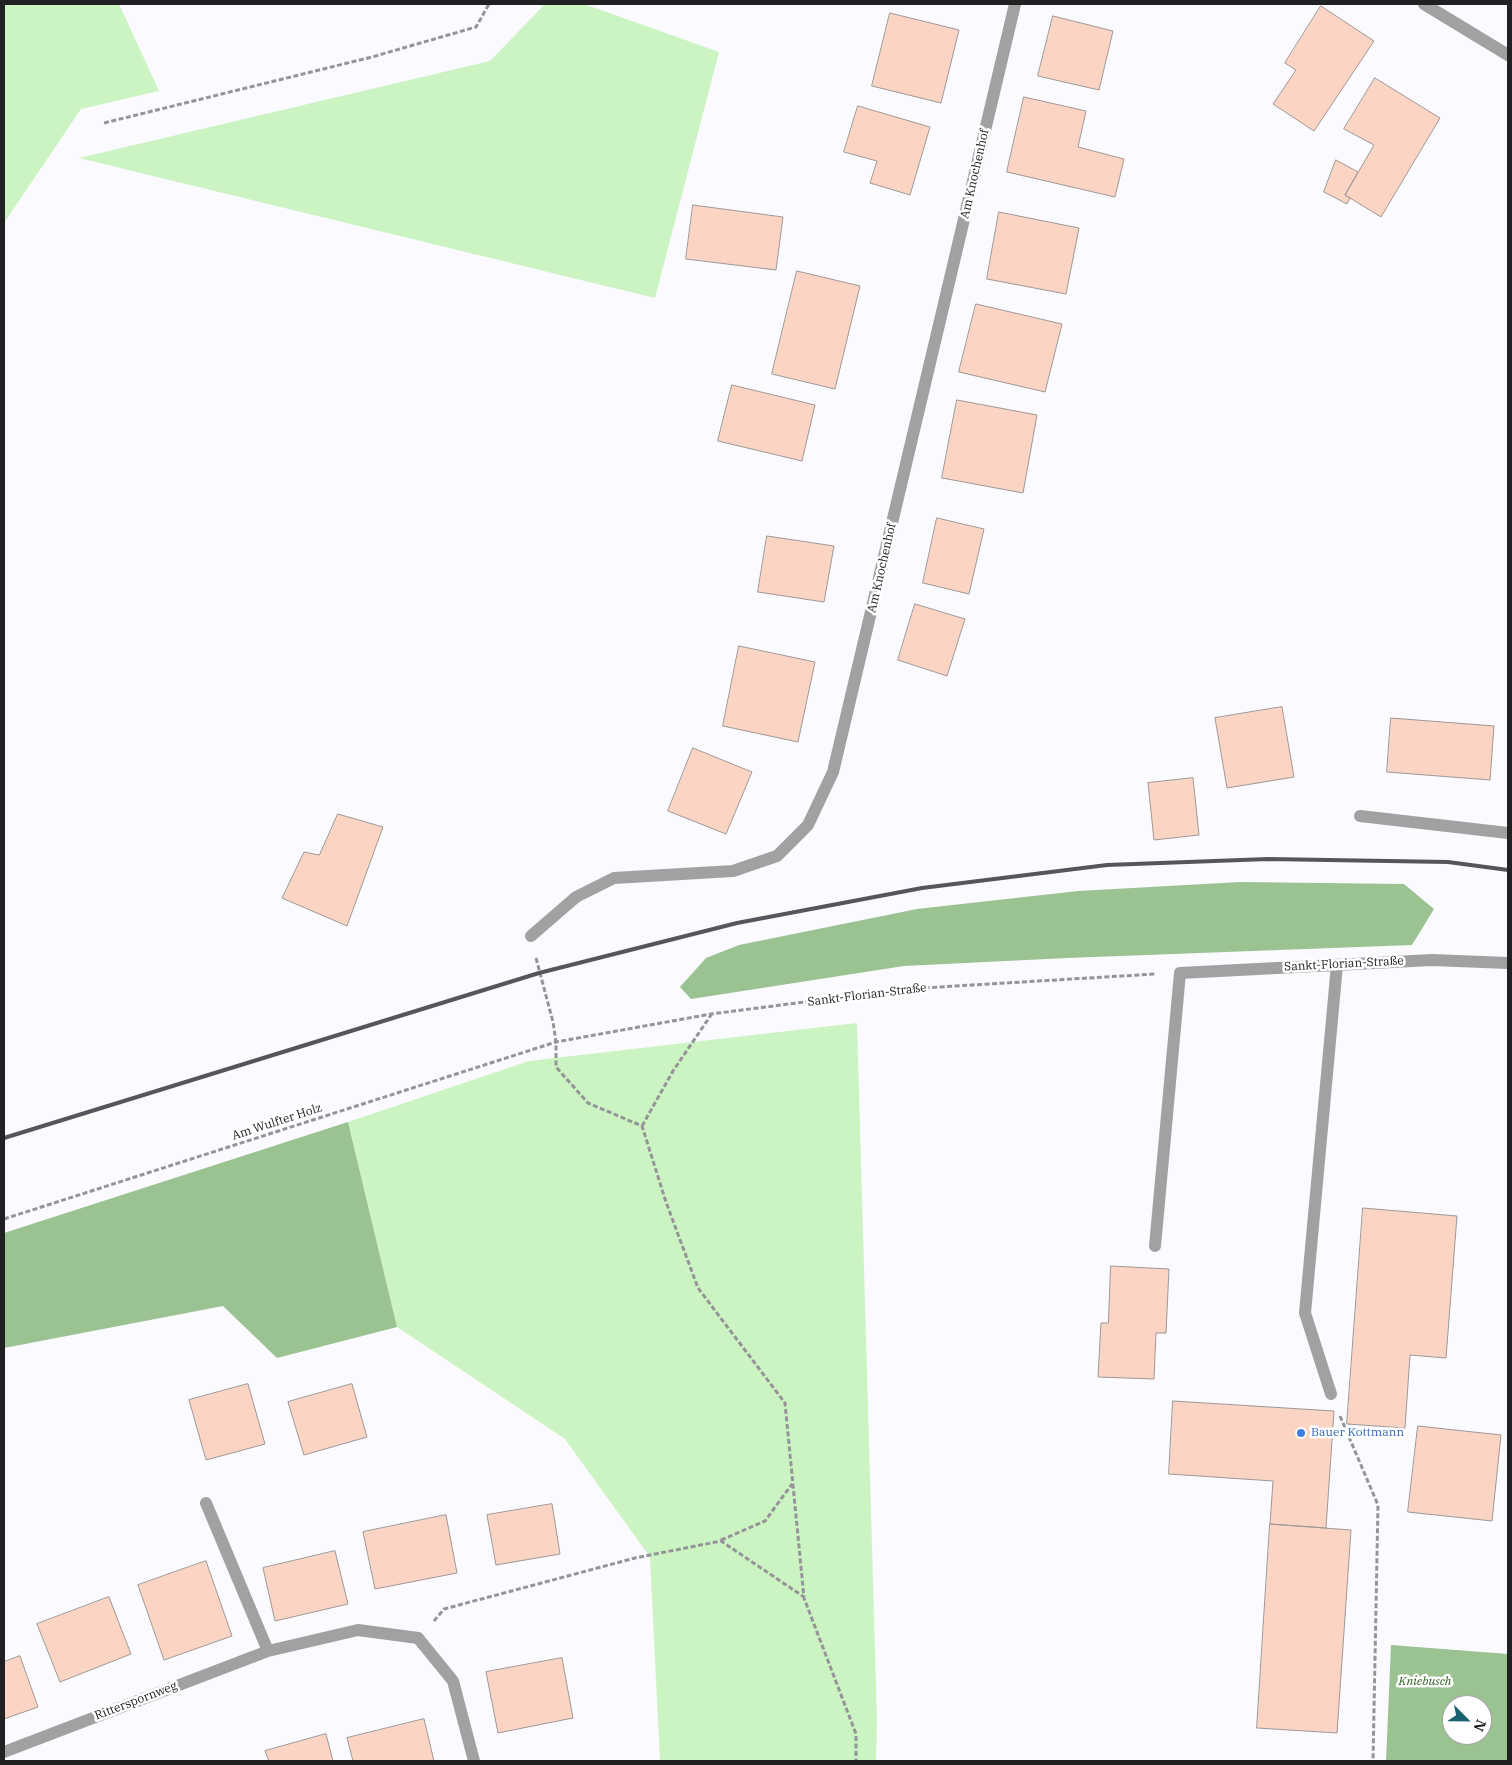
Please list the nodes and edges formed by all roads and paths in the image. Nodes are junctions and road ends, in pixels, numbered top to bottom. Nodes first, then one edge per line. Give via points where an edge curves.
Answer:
1 (489, 4) edge
2 (1015, 4) edge
3 (1424, 4) edge
4 (1508, 55) edge
5 (104, 123) dead end
6 (1360, 816) dead end
7 (1508, 833) edge
8 (532, 936) joint
9 (1508, 963) edge
10 (1337, 965) junction
11 (1180, 973) junction
12 (711, 1014) junction
13 (556, 1042) junction
14 (642, 1126) junction
15 (4, 1219) edge
16 (1155, 1246) dead end
17 (1331, 1394) joint
18 (792, 1483) junction
19 (206, 1503) dead end
20 (720, 1541) junction
21 (804, 1598) junction
22 (418, 1638) junction
23 (268, 1651) junction
24 (4, 1752) edge
25 (474, 1761) edge
26 (856, 1761) edge
27 (1373, 1761) edge

1 - 5 path via 476,27 372,57
2 - 8 street, Am Knochenhof via 833,772 808,825 777,856 733,871 614,878 576,896
3 - 4 street
6 - 7 street
8 - 13 path
9 - 10 street, Sankt-Florian-Straße via 1432,960
10 - 11 street, Sankt-Florian-Straße
10 - 17 street via 1305,1313
11 - 12 path, Sankt-Florian-Straße via 906,989
11 - 16 street
12 - 13 path, Sankt-Florian-Straße
12 - 14 path
13 - 14 path via 556,1067 588,1103
13 - 15 path, Am Wulfter Holz
14 - 18 path via 698,1288 785,1403
17 - 27 path via 1378,1505
18 - 20 path via 765,1521
18 - 21 path
19 - 23 street
20 - 21 path
20 - 22 path via 635,1558 444,1609
21 - 26 path via 856,1734
22 - 23 street, Ritterspornweg via 358,1630
22 - 25 street via 453,1681
23 - 24 street, Ritterspornweg

